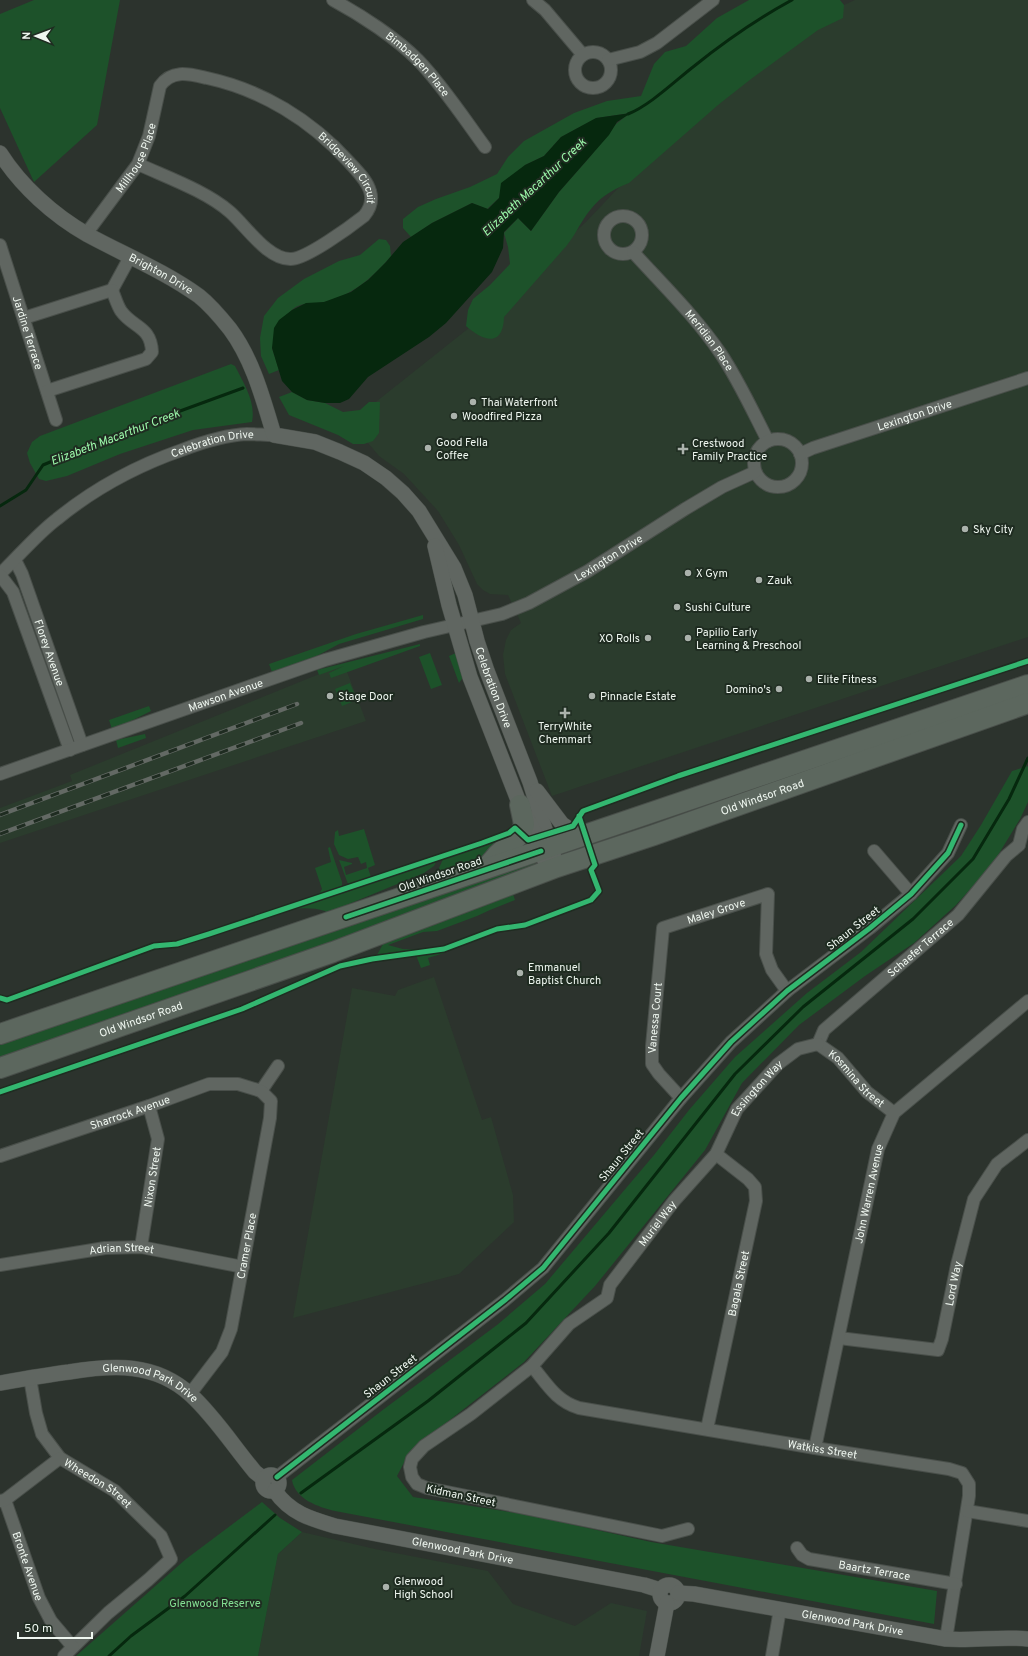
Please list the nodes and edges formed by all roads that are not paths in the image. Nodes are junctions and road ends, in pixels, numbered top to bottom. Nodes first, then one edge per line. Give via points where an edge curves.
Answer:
1 (333, 0) edge
2 (533, 0) edge
3 (713, 0) edge
4 (583, 55) junction
5 (608, 60) junction
6 (171, 76) joint
7 (485, 147) dead end
8 (0, 153) edge
9 (138, 164) junction
10 (86, 234) junction
11 (0, 245) edge
12 (633, 252) dead end
13 (130, 257) junction
14 (112, 290) junction
15 (24, 318) junction
16 (1028, 378) edge
17 (47, 391) junction
18 (56, 420) dead end
19 (274, 435) junction
20 (768, 440) junction
21 (800, 454) junction
22 (755, 472) junction
23 (432, 531) junction
24 (15, 560) junction
25 (0, 574) edge
26 (473, 621) junction
27 (454, 625) junction
28 (1028, 685) edge
29 (1028, 703) edge
30 (82, 745) junction
31 (70, 750) junction
32 (0, 774) edge
33 (530, 782) junction
34 (520, 804) junction
35 (1028, 822) edge
36 (960, 825) dead end
37 (582, 836) junction
38 (1024, 848) edge
39 (546, 849) junction
40 (874, 851) dead end
41 (553, 869) junction
42 (485, 870) junction
43 (911, 894) junction
44 (663, 928) joint
45 (787, 991) junction
46 (1028, 1001) edge
47 (0, 1034) edge
48 (818, 1044) junction
49 (278, 1066) dead end
50 (0, 1068) edge
51 (261, 1090) junction
52 (681, 1098) junction
53 (149, 1106) junction
54 (894, 1114) junction
55 (1028, 1140) edge
56 (716, 1154) junction
57 (0, 1156) edge
58 (140, 1247) junction
59 (0, 1265) edge
60 (243, 1267) junction
61 (607, 1298) joint
62 (839, 1338) junction
63 (532, 1366) junction
64 (30, 1378) junction
65 (0, 1383) edge
66 (190, 1394) junction
67 (707, 1429) junction
68 (815, 1448) junction
69 (60, 1458) junction
70 (272, 1482) junction
71 (2, 1501) edge
72 (967, 1511) junction
73 (1028, 1521) edge
74 (688, 1530) dead end
75 (797, 1548) dead end
76 (956, 1584) junction
77 (668, 1595) junction
78 (780, 1610) junction
79 (946, 1639) junction
80 (1028, 1639) edge
81 (73, 1647) junction
82 (64, 1656) edge
83 (657, 1656) edge
84 (772, 1656) edge

1 - 7 street, Bimbadgen Place via 356,13 417,59 446,93
2 - 4 street via 545,10
3 - 5 street via 657,43 640,52
4 - 5 street via 597,52
4 - 5 street via 576,65 576,73 579,80 590,87 598,87 608,80 611,68
6 - 9 street, Millhouse Place via 158,90 149,136
6 - 9 street, Bridgeview Circuit via 187,74 234,86 266,98 295,115 327,140 353,167 370,190 370,207 364,216 317,247 296,259 282,259 271,253 230,212 214,200
8 - 10 street, Brighton Drive via 16,175 44,204
9 - 10 street, Millhouse Place
10 - 13 street, Brighton Drive
11 - 15 street, Jardine Terrace
12 - 20 street, Meridian Place via 721,354
13 - 14 street
13 - 19 street, Brighton Drive via 157,269 200,297 230,330 245,353
14 - 15 street
14 - 17 street via 121,311 140,326 152,343 152,352 146,358
15 - 17 street, Jardine Terrace
16 - 21 street, Lexington Drive
17 - 18 street, Jardine Terrace
19 - 23 street, Celebration Drive via 315,442 364,463 403,493
19 - 24 street, Celebration Drive via 246,434 223,437 156,459 111,481 83,499 56,520
20 - 21 street via 776,438 791,442
20 - 22 street via 756,451
21 - 22 street via 801,466 798,475 788,485 771,486 763,482
22 - 26 street, Lexington Drive via 685,508 548,594 502,614
23 - 26 street, Celebration Drive via 454,568
23 - 27 street, Celebration Drive
24 - 25 street, Celebration Drive
24 - 30 street, Florey Avenue
25 - 31 street, Florey Avenue via 13,592
26 - 27 street, Lexington Drive
26 - 33 street, Celebration Drive via 489,677
27 - 30 street, Mawson Avenue via 325,660
27 - 34 street, Celebration Drive via 470,677
28 - 37 highway, Old Windsor Road
29 - 41 highway, Old Windsor Road
30 - 31 street, Mawson Avenue
31 - 32 street, Mawson Avenue
33 - 37 street via 562,824
33 - 39 street, Celebration Drive
34 - 39 street, Celebration Drive
34 - 42 highway via 524,824 521,834 498,854
35 - 38 street via 1023,829
36 - 43 street, Shaun Street via 948,853
37 - 39 highway, Old Windsor Road
38 - 48 street, Schaefer Terrace via 1006,856 958,916 824,1030
39 - 41 street
39 - 42 highway, Old Windsor Road
40 - 43 street
41 - 50 highway, Old Windsor Road via 333,952
42 - 47 highway, Old Windsor Road
43 - 45 street, Shaun Street
44 - 45 street, Maley Grove via 768,894 766,954 772,970
44 - 52 street, Vanessa Court via 652,1064
45 - 52 street, Shaun Street via 731,1042
46 - 54 street, John Warren Avenue
48 - 54 street, Kosmina Street via 838,1058 866,1092
48 - 56 street, Essington Way via 798,1049 778,1064 737,1109
49 - 51 street
51 - 53 street, Sharrock Avenue via 238,1084 209,1084
51 - 60 street, Cramer Place via 271,1102 270,1118
52 - 70 street, Shaun Street via 543,1268
53 - 57 street, Sharrock Avenue
53 - 58 street, Nixon Street via 158,1139
54 - 62 street, John Warren Avenue via 878,1149
55 - 62 street, Lord Way via 997,1164 974,1199 938,1350
56 - 61 street, Muriel Way via 674,1201 610,1285
56 - 67 street, Bagala Street via 755,1187 756,1201
58 - 59 street, Adrian Street via 105,1248
58 - 60 street, Adrian Street
60 - 66 street, Cramer Place via 231,1329 222,1352
61 - 63 street, Kidman Street via 569,1324
62 - 68 street, John Warren Avenue
63 - 67 street, Watkiss Street via 559,1398 579,1408
63 - 74 street, Kidman Street via 471,1414 424,1446 412,1459 410,1466 412,1477 417,1484 662,1536
64 - 65 street, Glenwood Park Drive
64 - 66 street, Glenwood Park Drive via 101,1367 125,1367 161,1376
64 - 69 street, Wheedon Street via 42,1434
66 - 70 street, Glenwood Park Drive via 255,1472
67 - 68 street, Watkiss Street
68 - 72 street, Watkiss Street via 962,1473 969,1484
69 - 71 street
69 - 81 street, Wheedon Street via 115,1491 161,1536 171,1559 108,1612
70 - 77 street, Glenwood Park Drive via 284,1502 293,1510 335,1526 644,1585
71 - 81 street, Bronte Avenue via 39,1598 51,1621
72 - 73 street
72 - 76 street, Watkiss Street
75 - 76 street, Baartz Terrace via 809,1559
76 - 79 street, Watkiss Street
77 - 78 street, Glenwood Park Drive via 694,1594
77 - 83 street
78 - 79 street, Glenwood Park Drive
78 - 84 street
79 - 80 street, Glenwood Park Drive
81 - 82 street

